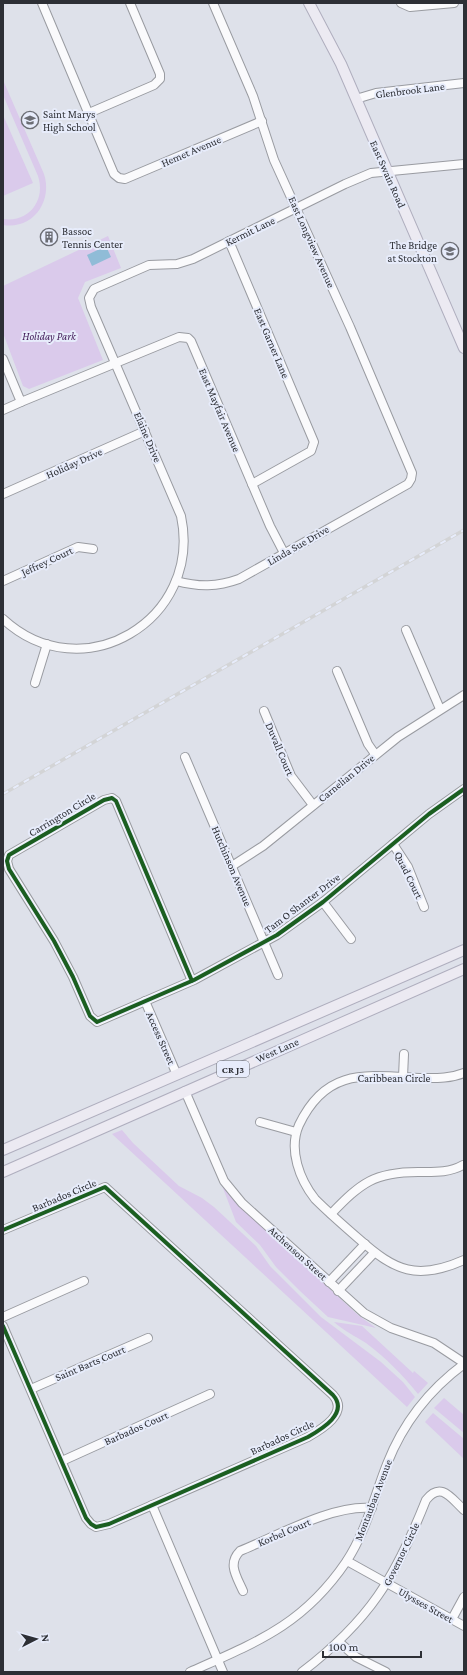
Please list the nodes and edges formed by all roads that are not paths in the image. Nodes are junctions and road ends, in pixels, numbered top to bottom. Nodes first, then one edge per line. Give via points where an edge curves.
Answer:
1 (42, 3) edge
2 (130, 3) edge
3 (213, 3) edge
4 (310, 3) edge
5 (401, 3) edge
6 (454, 3) edge
7 (464, 83) edge
8 (356, 99) junction
9 (89, 114) junction
10 (262, 121) junction
11 (464, 164) edge
12 (387, 172) junction
13 (297, 208) junction
14 (229, 241) junction
15 (89, 298) joint
16 (464, 348) edge
17 (3, 359) edge
18 (117, 364) junction
19 (21, 402) junction
20 (3, 410) edge
21 (145, 431) junction
22 (411, 479) joint
23 (252, 484) junction
24 (3, 494) edge
25 (93, 549) dead end
26 (284, 553) junction
27 (3, 581) edge
28 (176, 581) junction
29 (3, 619) edge
30 (406, 630) dead end
31 (47, 644) junction
32 (337, 671) dead end
33 (35, 683) dead end
34 (464, 695) edge
35 (440, 709) junction
36 (264, 711) dead end
37 (375, 754) junction
38 (185, 758) dead end
39 (464, 791) edge
40 (313, 805) junction
41 (393, 844) junction
42 (232, 866) junction
43 (323, 902) junction
44 (424, 907) dead end
45 (351, 939) dead end
46 (264, 943) junction
47 (464, 950) edge
48 (464, 968) edge
49 (278, 975) dead end
50 (192, 981) junction
51 (145, 1001) junction
52 (91, 1019) joint
53 (404, 1054) dead end
54 (464, 1073) edge
55 (177, 1075) junction
56 (403, 1077) junction
57 (185, 1090) junction
58 (260, 1122) dead end
59 (296, 1132) junction
60 (3, 1150) edge
61 (463, 1165) edge
62 (3, 1172) edge
63 (331, 1214) junction
64 (3, 1230) edge
65 (365, 1244) junction
66 (374, 1253) junction
67 (464, 1260) edge
68 (84, 1281) dead end
69 (329, 1282) junction
70 (338, 1291) junction
71 (3, 1317) edge
72 (3, 1326) edge
73 (148, 1338) dead end
74 (464, 1363) edge
75 (31, 1389) junction
76 (210, 1394) dead end
77 (62, 1461) junction
78 (152, 1505) junction
79 (372, 1508) junction
80 (464, 1510) edge
81 (347, 1561) junction
82 (387, 1584) junction
83 (243, 1591) dead end
84 (464, 1597) edge
85 (452, 1619) junction
86 (464, 1626) edge
87 (339, 1642) junction
88 (218, 1660) junction
89 (190, 1672) edge
90 (223, 1672) edge
91 (302, 1672) edge
92 (386, 1672) edge

1 - 9 street
2 - 9 street via 160,79 154,85
3 - 10 street, East Longview Avenue
4 - 8 main road, East Swain Road
5 - 6 street via 410,7
7 - 8 street, Glenbrook Lane via 376,93
8 - 12 main road, East Swain Road
9 - 10 street, Hemet Avenue via 114,174 125,179
10 - 13 street, East Longview Avenue via 274,160
11 - 12 street, Kermit Lane
12 - 13 street, Kermit Lane via 371,173
12 - 16 main road, East Swain Road
13 - 14 street, Kermit Lane
13 - 22 street, East Longview Avenue via 412,473
14 - 15 street, Kermit Lane via 185,262 143,267 94,289
14 - 23 street, East Garner Lane via 314,442 311,451
15 - 18 street, Elaine Drive via 91,308
17 - 19 street
18 - 19 street
18 - 21 street, Elaine Drive
18 - 23 street, East Mayfair Avenue via 179,337 188,338
19 - 20 street
21 - 24 street, Holiday Drive
21 - 28 street, Elaine Drive via 183,526 183,556
22 - 26 street, Linda Sue Drive via 408,484
23 - 26 street, East Mayfair Avenue
25 - 27 street, Jeffrey Court via 78,547
26 - 28 street, Linda Sue Drive via 239,579 224,584 200,586
28 - 31 street, Elaine Drive via 160,610 145,625 128,636 87,648
29 - 31 street, Elaine Drive via 23,635
30 - 35 street
31 - 33 street
32 - 37 street via 368,744
34 - 35 street, Carnelian Drive
35 - 37 street, Carnelian Drive
36 - 40 street, Duvall Court via 291,776
37 - 40 street, Carnelian Drive
38 - 42 street, Hutchinson Avenue
39 - 41 street, Tam O Shanter Drive
40 - 42 street, Carnelian Drive via 263,846
41 - 43 street, Tam O Shanter Drive
41 - 44 street, Quad Court via 408,867
42 - 46 street, Hutchinson Avenue
43 - 45 street
43 - 46 street, Tam O Shanter Drive
46 - 49 street, Hutchinson Avenue
46 - 50 street, Tam O Shanter Drive
47 - 55 main road, West Lane / CR J3
48 - 57 main road, West Lane / CR J3
50 - 51 street, Tam O Shanter Drive
50 - 52 street, Carrington Circle via 117,802 108,798 12,853 7,861 9,869 73,977
51 - 52 street, Tam O Shanter Drive via 101,1021
51 - 55 street, Access Street
53 - 56 street
54 - 56 street, Caribbean Circle via 444,1078
55 - 60 main road, West Lane / CR J3
56 - 59 street, Caribbean Circle via 367,1075 348,1078 335,1084 312,1102
57 - 62 main road, West Lane / CR J3
57 - 69 street, Atchenson Street via 229,1188 242,1203
58 - 59 street
59 - 63 street, Caribbean Circle via 296,1153 301,1178 315,1199
61 - 63 street via 444,1172 405,1172 379,1177 357,1188
63 - 65 street, Caribbean Circle
64 - 78 street, Barbados Circle via 105,1187 337,1400 337,1413 317,1432
65 - 66 street, Caribbean Circle
65 - 69 street
66 - 67 street, Caribbean Circle via 398,1267 416,1271 436,1270
66 - 70 street
68 - 71 street
69 - 70 street, Atchenson Street
70 - 74 street, Atchenson Street via 364,1314 380,1323 434,1343
72 - 75 street, Barbados Circle
73 - 75 street, Saint Barts Court
74 - 79 street, Montauban Avenue via 434,1389 412,1416 394,1448
75 - 77 street, Barbados Circle
76 - 77 street, Barbados Court
77 - 78 street, Barbados Circle via 86,1518 96,1527
78 - 88 street
79 - 81 street, Montauban Avenue
79 - 83 street, Korbel Court via 354,1507 335,1511 240,1551 234,1557 233,1570
80 - 82 street, Governor Circle via 445,1492 431,1493 404,1554
81 - 82 street, Ulysses Street
81 - 88 street, Montauban Avenue via 323,1592 295,1618 267,1637
82 - 85 street, Ulysses Street
82 - 87 street, Governor Circle via 365,1614
84 - 85 street
85 - 86 street, Ulysses Street
87 - 91 street, Governor Circle
87 - 92 street via 356,1657
88 - 89 street, Montauban Avenue
88 - 90 street

